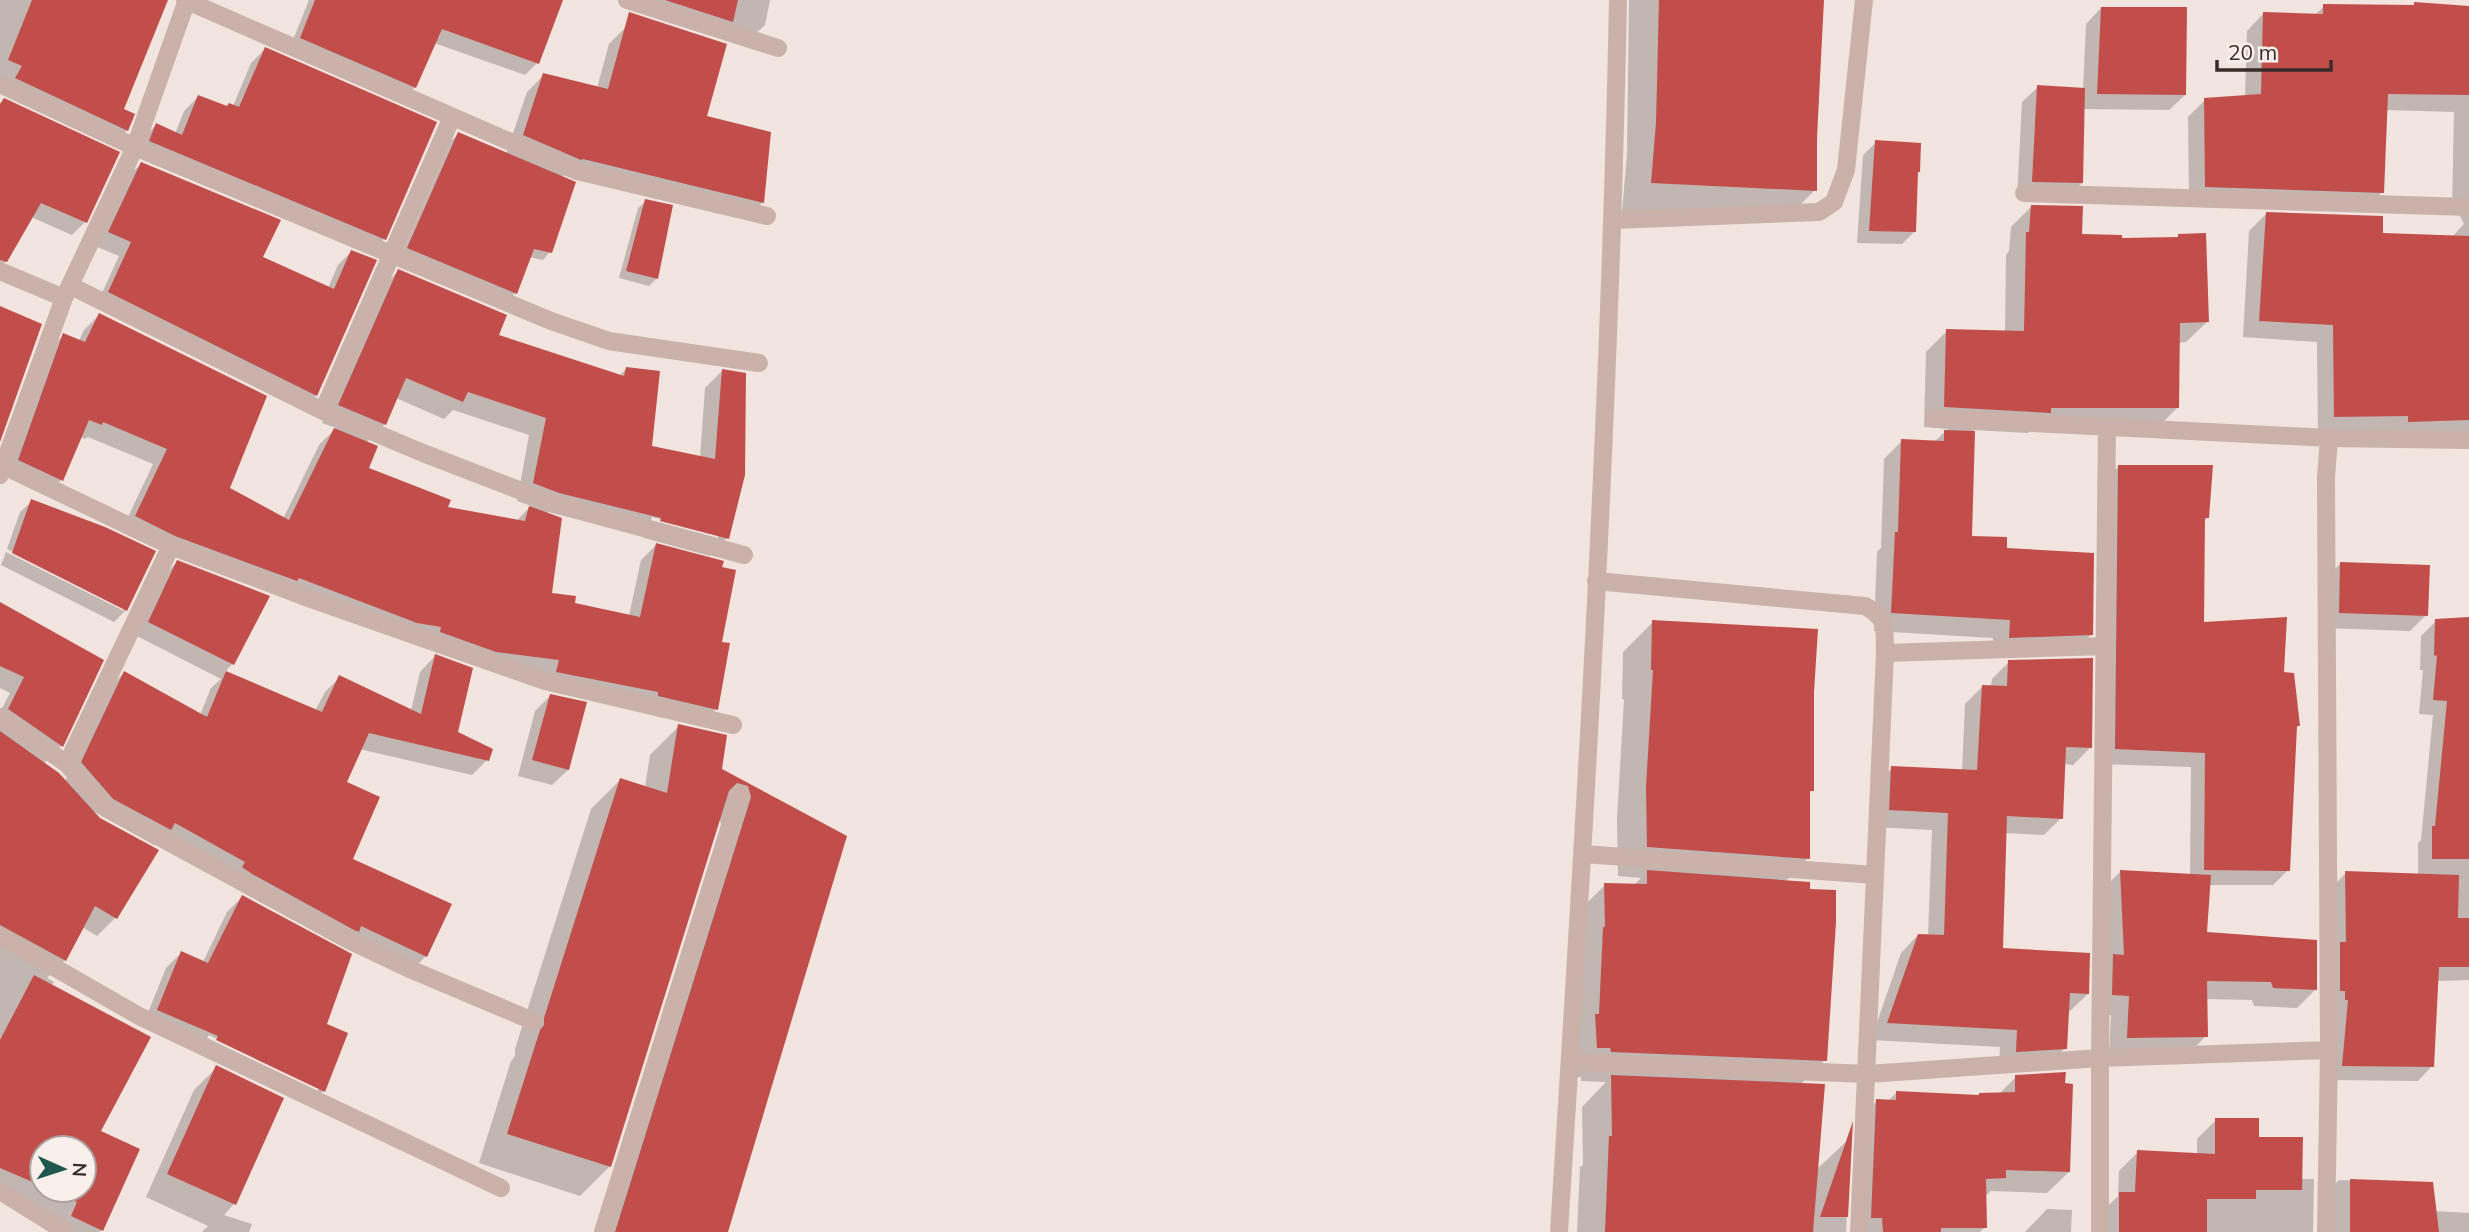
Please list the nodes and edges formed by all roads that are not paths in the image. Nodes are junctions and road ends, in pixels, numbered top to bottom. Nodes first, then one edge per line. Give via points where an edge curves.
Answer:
1 (186, 0) edge
2 (627, 0) edge
3 (1618, 0) edge
4 (1864, 0) edge
5 (778, 48) dead end
6 (0, 84) edge
7 (452, 117) junction
8 (135, 147) junction
9 (2024, 193) dead end
10 (2469, 207) edge
11 (767, 216) dead end
12 (1614, 219) junction
13 (392, 254) junction
14 (0, 271) edge
15 (68, 292) junction
16 (759, 363) dead end
17 (323, 411) junction
18 (1934, 418) dead end
19 (2107, 427) junction
20 (2329, 438) junction
21 (2469, 440) edge
22 (1, 468) edge
23 (172, 546) junction
24 (744, 555) dead end
25 (1596, 581) junction
26 (2104, 646) junction
27 (1885, 653) junction
28 (0, 717) edge
29 (733, 725) dead end
30 (67, 764) junction
31 (740, 794) dead end
32 (1583, 854) junction
33 (1875, 875) junction
34 (0, 936) edge
35 (533, 1021) dead end
36 (2329, 1050) junction
37 (2099, 1058) junction
38 (1570, 1062) junction
39 (1868, 1074) junction
40 (500, 1188) dead end
41 (0, 1191) edge
42 (66, 1232) edge
43 (603, 1232) edge
44 (1559, 1232) edge
45 (1859, 1232) edge
46 (2100, 1232) edge
47 (2326, 1232) edge

1 - 7 street
1 - 8 street
2 - 5 street
3 - 12 street
4 - 12 street via 1846,170 1834,202 1819,212
6 - 8 street
7 - 11 street via 577,171
7 - 13 street
8 - 13 street
8 - 15 street
9 - 10 street
12 - 25 street
13 - 16 street via 609,341
13 - 17 street
14 - 15 street
15 - 17 street
15 - 22 street
17 - 24 street via 555,503
18 - 19 street
19 - 20 street
19 - 26 street
20 - 21 street
20 - 36 street
22 - 23 street
23 - 29 street via 545,681
23 - 30 street
25 - 27 street via 1864,606 1884,621
25 - 32 street
26 - 27 street
26 - 37 street
27 - 33 street
28 - 30 street
30 - 35 street via 106,808 349,940
31 - 43 street
32 - 33 street
32 - 38 street
33 - 39 street
34 - 40 street via 139,1016
36 - 37 street
36 - 47 street
37 - 39 street
37 - 46 street
38 - 39 street
38 - 44 street
39 - 45 street
41 - 42 street

